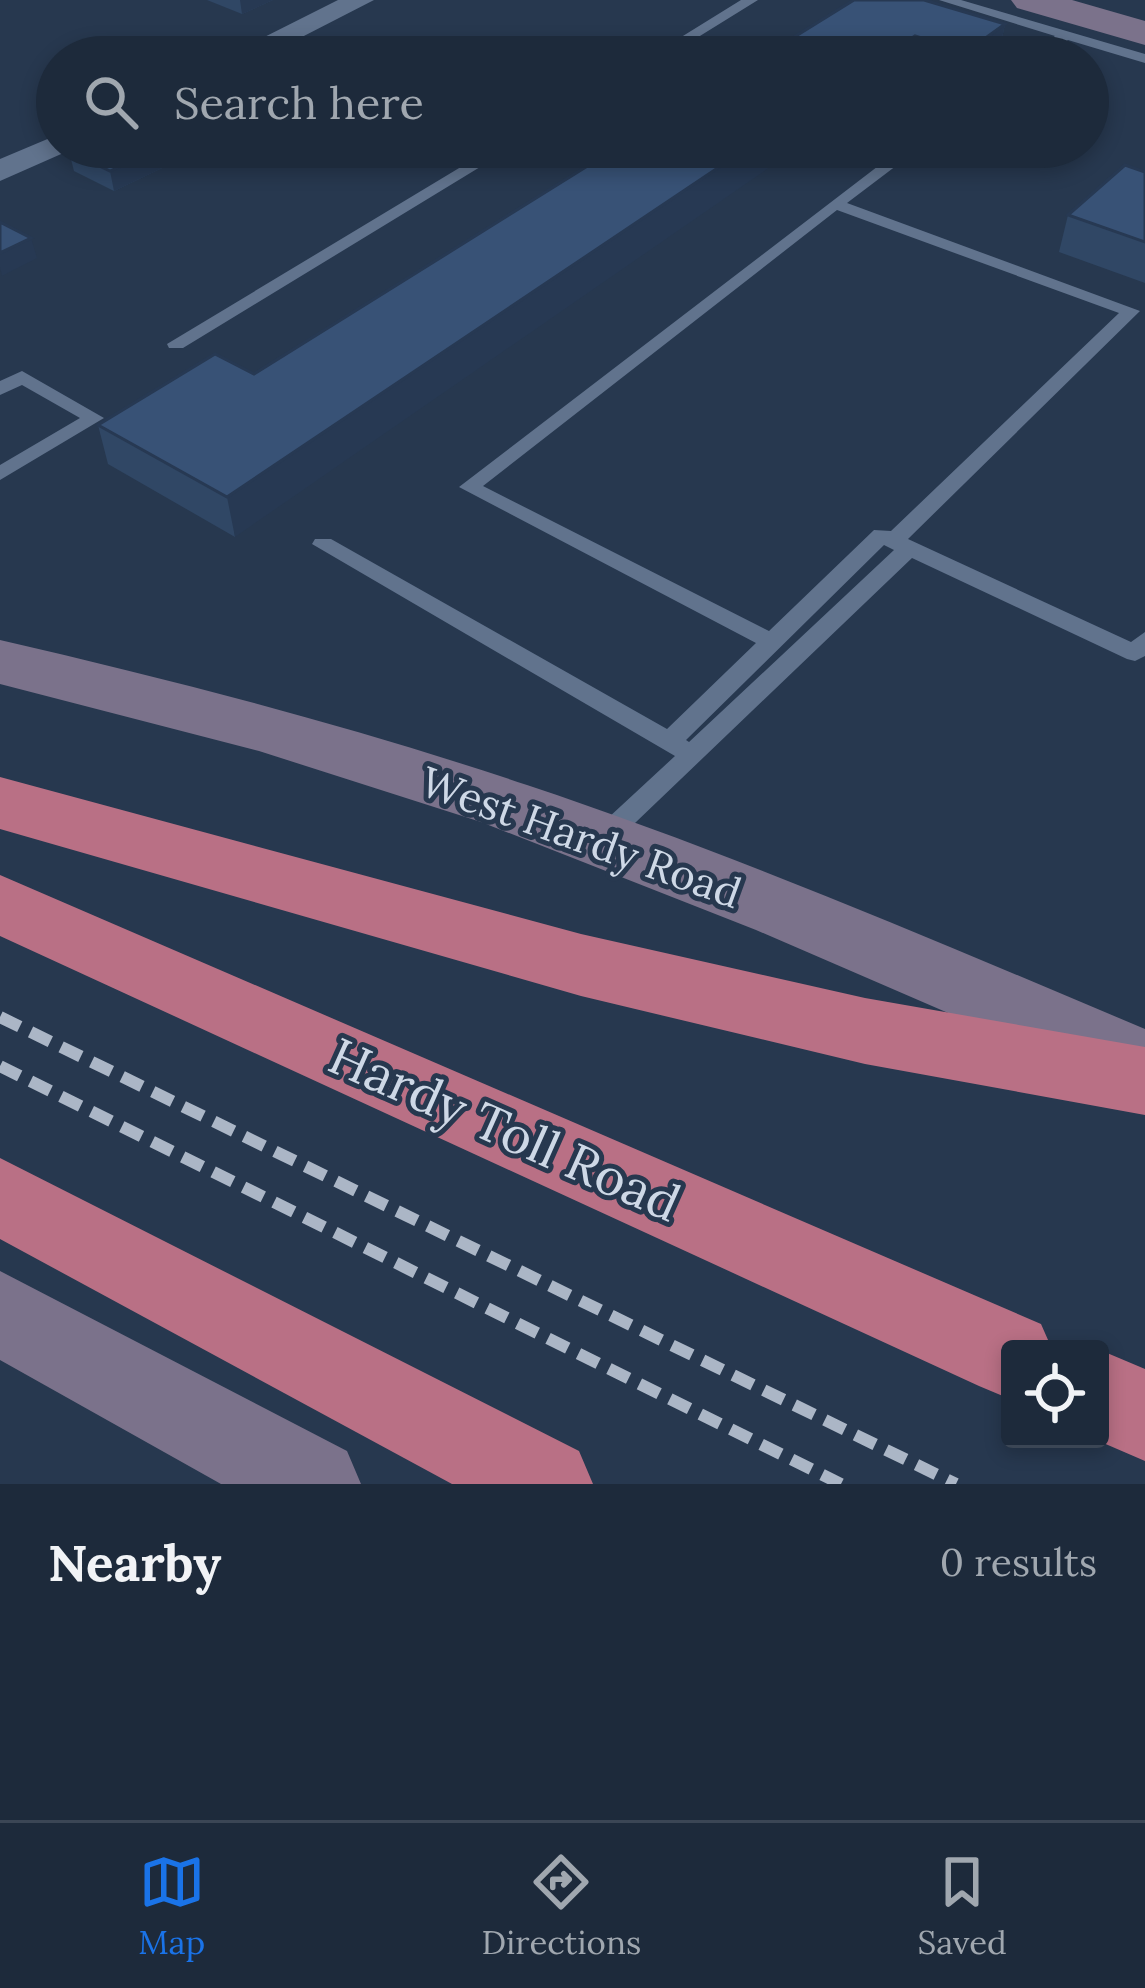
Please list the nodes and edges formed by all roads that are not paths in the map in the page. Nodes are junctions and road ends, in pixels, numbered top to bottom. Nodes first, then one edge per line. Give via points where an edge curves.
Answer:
1 (359, 0) edge
2 (751, 0) edge
3 (946, 0) edge
4 (1030, 0) edge
5 (1126, 0) edge
6 (1145, 5) edge
7 (1066, 35) joint
8 (284, 36) edge
9 (691, 36) edge
10 (1102, 36) edge
11 (1138, 37) edge
12 (1145, 59) edge
13 (36, 154) edge
14 (471, 168) edge
15 (884, 168) edge
16 (0, 171) edge
17 (835, 204) junction
18 (1138, 314) edge
19 (176, 344) dead end
20 (0, 389) edge
21 (0, 475) edge
22 (323, 544) dead end
23 (901, 545) junction
24 (1145, 640) edge
25 (772, 642) junction
26 (0, 662) edge
27 (669, 742) junction
28 (695, 755) junction
29 (0, 803) edge
30 (601, 839) junction
31 (0, 904) edge
32 (1145, 1064) edge
33 (1145, 1081) edge
34 (0, 1196) edge
35 (0, 1313) edge
36 (1001, 1351) edge
37 (1109, 1399) edge
38 (1145, 1415) edge
39 (314, 1484) edge
40 (546, 1484) edge

1 - 8 street
2 - 9 lane
3 - 7 lane
4 - 11 main road
5 - 6 main road
7 - 10 lane
11 - 12 lane
13 - 16 street
14 - 19 lane
15 - 17 lane
17 - 18 lane
17 - 25 lane via 469,487
18 - 23 lane
20 - 21 lane via 22,377 94,418
22 - 27 lane
23 - 24 lane via 1135,652
23 - 25 lane via 881,536
23 - 28 lane via 891,566
25 - 27 lane
26 - 30 main road, West Hardy Road via 165,700
27 - 28 lane
28 - 30 lane
29 - 33 highway via 581,965 865,1031
30 - 32 main road, West Hardy Road
31 - 36 highway, Hardy Toll Road
34 - 40 highway
35 - 39 main road
37 - 38 highway

